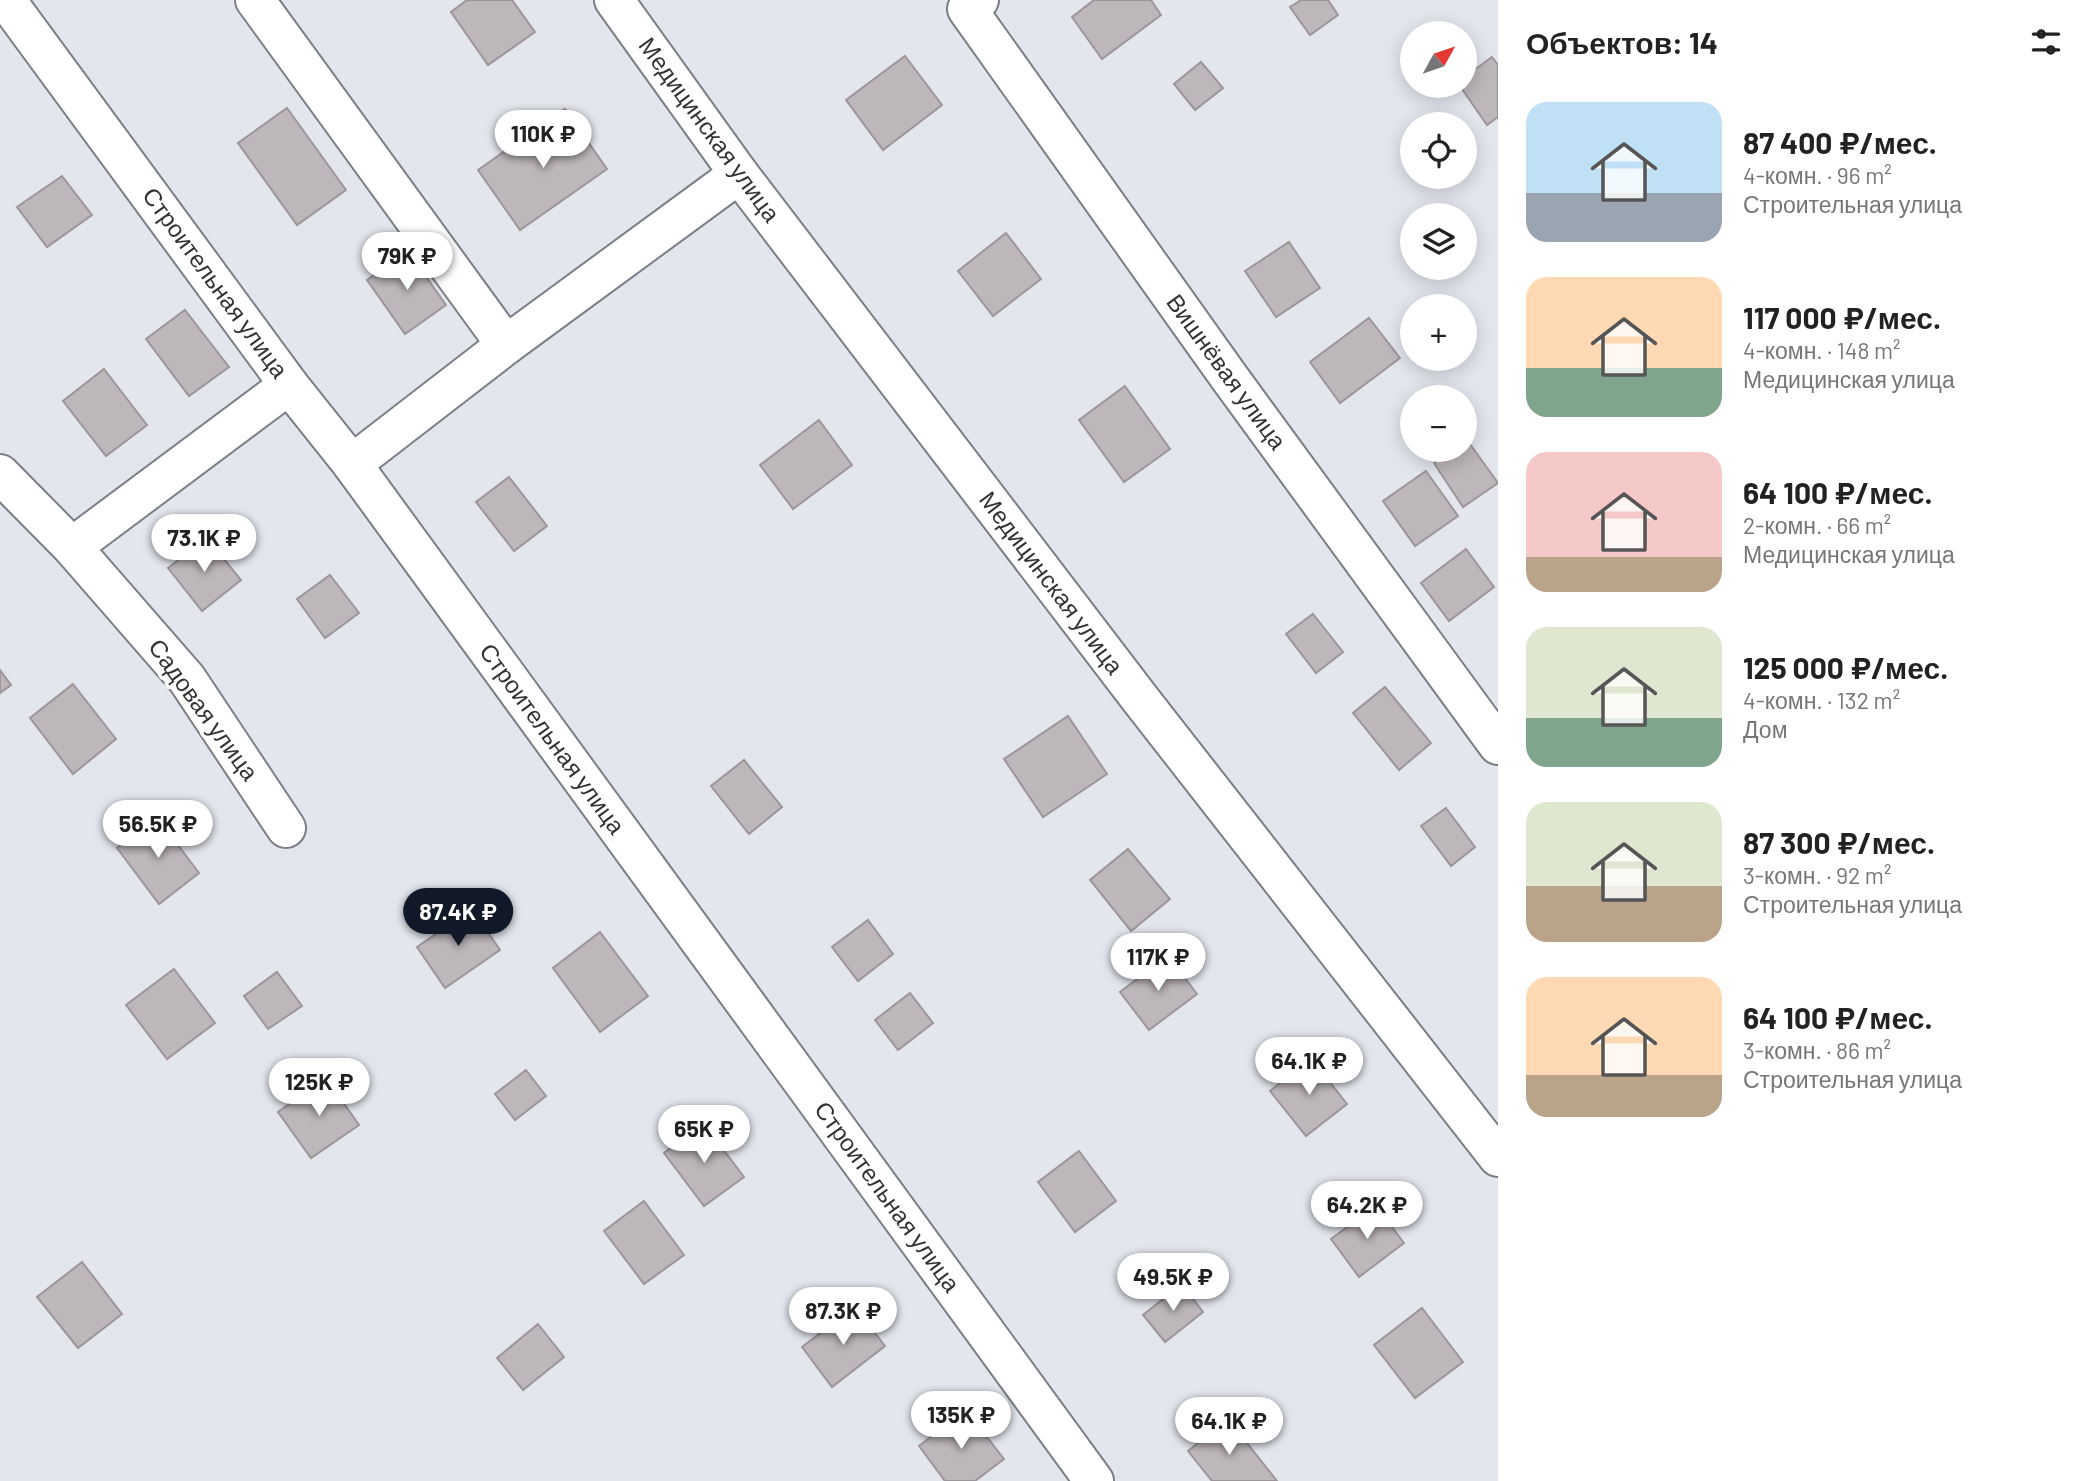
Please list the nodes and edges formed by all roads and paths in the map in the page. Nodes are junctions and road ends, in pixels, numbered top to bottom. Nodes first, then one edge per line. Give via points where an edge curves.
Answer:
1 (6, 0) edge
2 (255, 0) edge
3 (614, 0) edge
4 (969, 3) edge
5 (738, 174) junction
6 (506, 345) junction
7 (289, 384) junction
8 (352, 464) junction
9 (0, 474) edge
10 (72, 547) junction
11 (1498, 745) edge
12 (286, 828) dead end
13 (1498, 1157) edge
14 (1094, 1481) edge

1 - 7 street, Строительная улица
2 - 6 street
3 - 5 street, Медицинская улица
4 - 11 street, Вишнёвая улица via 1237,389
5 - 6 street
5 - 13 street, Медицинская улица
6 - 8 street
7 - 8 street, Строительная улица
7 - 10 street
8 - 14 street, Строительная улица
9 - 10 street, Садовая улица
10 - 12 street, Садовая улица via 187,679

